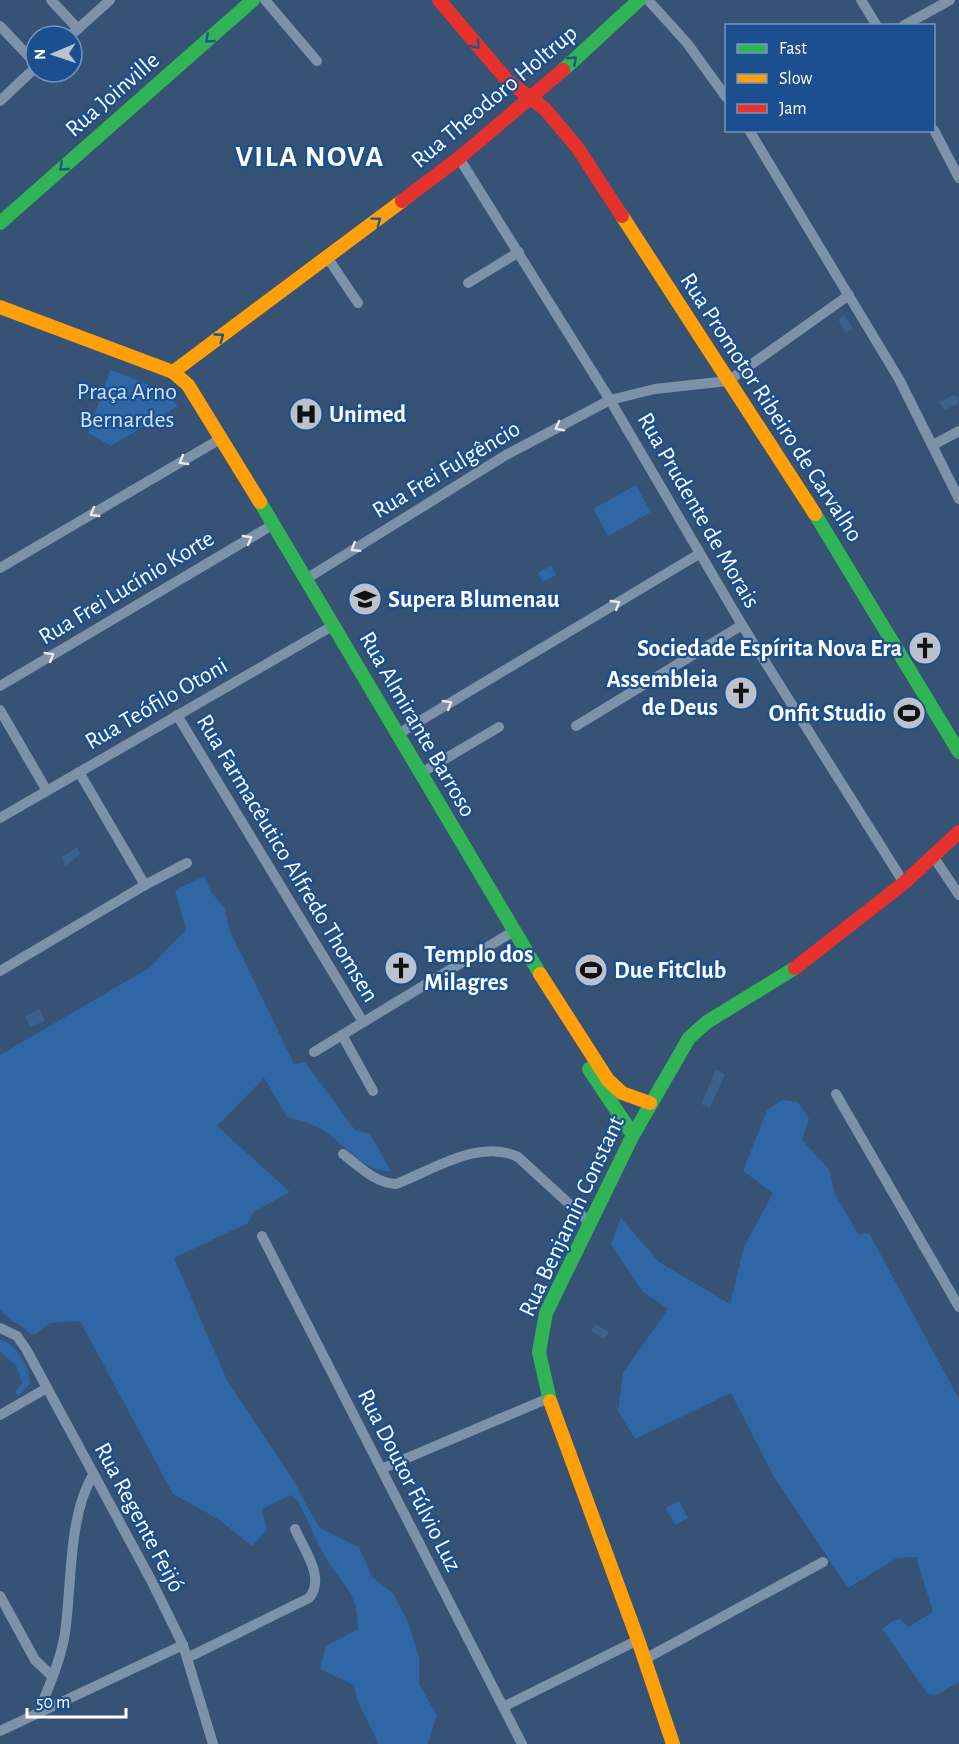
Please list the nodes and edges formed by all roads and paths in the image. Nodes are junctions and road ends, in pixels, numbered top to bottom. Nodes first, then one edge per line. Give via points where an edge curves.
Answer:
1 (51, 0) edge
2 (110, 0) edge
3 (253, 0) edge
4 (265, 0) edge
5 (439, 0) edge
6 (648, 0) edge
7 (861, 0) edge
8 (950, 0) edge
9 (629, 3) edge
10 (68, 24) edge
11 (83, 24) edge
12 (876, 24) edge
13 (907, 24) edge
14 (0, 26) edge
15 (24, 53) edge
16 (317, 62) dead end
17 (24, 77) edge
18 (725, 96) edge
19 (0, 100) edge
20 (530, 100) junction
21 (750, 132) edge
22 (934, 132) edge
23 (459, 158) junction
24 (959, 178) edge
25 (0, 223) edge
26 (519, 252) junction
27 (327, 257) junction
28 (468, 283) dead end
29 (849, 295) junction
30 (358, 303) dead end
31 (0, 307) edge
32 (0, 316) edge
33 (59, 330) junction
34 (173, 372) junction
35 (728, 381) junction
36 (610, 400) junction
37 (959, 431) edge
38 (222, 438) junction
39 (933, 445) junction
40 (959, 499) edge
41 (274, 524) junction
42 (699, 555) junction
43 (0, 568) edge
44 (306, 579) junction
45 (334, 625) junction
46 (742, 625) junction
47 (0, 686) edge
48 (0, 710) edge
49 (177, 715) junction
50 (576, 726) dead end
51 (499, 727) dead end
52 (398, 734) junction
53 (959, 752) edge
54 (79, 772) junction
55 (421, 773) junction
56 (47, 791) junction
57 (0, 818) edge
58 (959, 832) edge
59 (933, 856) junction
60 (187, 863) dead end
61 (904, 883) junction
62 (145, 885) junction
63 (959, 895) edge
64 (514, 931) junction
65 (0, 971) edge
66 (550, 992) junction
67 (363, 1022) junction
68 (342, 1035) junction
69 (314, 1052) dead end
70 (373, 1091) dead end
71 (836, 1094) dead end
72 (650, 1103) junction
73 (633, 1135) junction
74 (343, 1154) dead end
75 (590, 1223) junction
76 (262, 1236) dead end
77 (959, 1307) edge
78 (0, 1328) edge
79 (47, 1388) junction
80 (549, 1398) junction
81 (0, 1414) edge
82 (381, 1469) junction
83 (93, 1475) junction
84 (295, 1529) dead end
85 (823, 1562) dead end
86 (0, 1596) edge
87 (638, 1640) junction
88 (183, 1646) junction
89 (187, 1658) junction
90 (645, 1659) junction
91 (52, 1676) junction
92 (502, 1707) junction
93 (38, 1712) junction
94 (0, 1731) edge
95 (213, 1744) edge
96 (522, 1744) edge
97 (673, 1744) edge

1 - 10 street
2 - 11 street
3 -> 25 main road, Rua Joinville
4 - 16 street
5 -> 20 main road, Rua Promotor Ribeiro de Carvalho via 507,80
6 - 18 street via 687,43
7 - 12 street
8 - 13 street
20 -> 9 main road, Rua Theodoro Holtrup
14 - 15 street
17 - 19 street
20 - 23 main road, Rua Theodoro Holtrup
20 - 35 main road, Rua Promotor Ribeiro de Carvalho via 545,108 568,135
21 - 29 street
22 - 24 street
23 - 26 street, Rua Prudente de Morais
27 -> 23 main road, Rua Theodoro Holtrup
26 - 28 street
26 - 36 street, Rua Prudente de Morais
27 - 30 street
34 -> 27 main road, Rua Theodoro Holtrup
29 - 35 street
29 - 39 street
31 - 33 main road, Rua Almirante Barroso
32 - 33 main road, Rua Almirante Barroso
33 - 34 main road, Rua Almirante Barroso
34 - 38 main road, Rua Almirante Barroso via 188,385
35 - 36 street, Rua Frei Fulgêncio via 655,389
35 - 53 main road, Rua Promotor Ribeiro de Carvalho via 847,564
36 - 42 street, Rua Prudente de Morais
36 -> 44 street, Rua Frei Fulgêncio via 506,455
37 - 39 street
38 - 41 main road, Rua Almirante Barroso
38 -> 43 street
39 - 40 street
41 - 44 main road, Rua Almirante Barroso
47 -> 41 street, Rua Frei Lucínio Korte
42 - 46 street, Rua Prudente de Morais
52 -> 42 street
44 - 45 main road, Rua Almirante Barroso
45 - 49 street, Rua Teófilo Otoni
45 - 52 main road, Rua Almirante Barroso
46 - 50 street
46 - 61 street, Rua Prudente de Morais
48 - 56 street
49 - 54 street, Rua Teófilo Otoni
49 - 67 street, Rua Farmacêutico Alfredo Thomsen
51 - 55 street
52 - 55 main road, Rua Almirante Barroso
54 - 56 street, Rua Teófilo Otoni
54 - 62 street
55 - 64 main road, Rua Almirante Barroso
56 - 57 street, Rua Teófilo Otoni
58 - 59 main road, Rua Benjamin Constant
59 - 61 main road, Rua Benjamin Constant
59 - 63 street
60 - 62 street
61 - 72 main road, Rua Benjamin Constant via 802,963 698,1030 680,1051
62 - 65 street
64 - 66 main road, Rua Almirante Barroso
64 - 67 street
66 - 72 main road, Rua Almirante Barroso via 608,1080 622,1093
66 - 73 main road, Rua Almirante Barroso via 565,1029
67 - 68 street
68 - 69 street
68 - 70 street
71 - 77 street
72 - 73 main road, Rua Benjamin Constant
73 - 75 main road, Rua Benjamin Constant
74 - 75 street via 370,1175 396,1184 472,1154 506,1151 518,1157
75 - 80 main road, Rua Benjamin Constant via 543,1325 540,1363
76 - 82 street, Rua Doutor Fúlvio Luz
78 - 79 street, Rua Regente Feijó via 16,1336
79 - 81 street
79 - 83 street, Rua Regente Feijó
80 - 82 street
80 - 87 main road, Rua Benjamin Constant
82 - 92 street, Rua Doutor Fúlvio Luz
83 - 88 street, Rua Regente Feijó
83 - 91 street via 84,1489 64,1635
84 - 89 street via 317,1579 309,1598
85 - 90 street
86 - 91 street via 35,1660
87 - 90 main road, Rua Benjamin Constant
87 - 92 street
88 - 89 street, Rua Regente Feijó
88 - 93 street
89 - 95 street, Rua Regente Feijó
90 - 97 main road, Rua Benjamin Constant
91 - 93 street
92 - 96 street, Rua Doutor Fúlvio Luz
93 - 94 street

